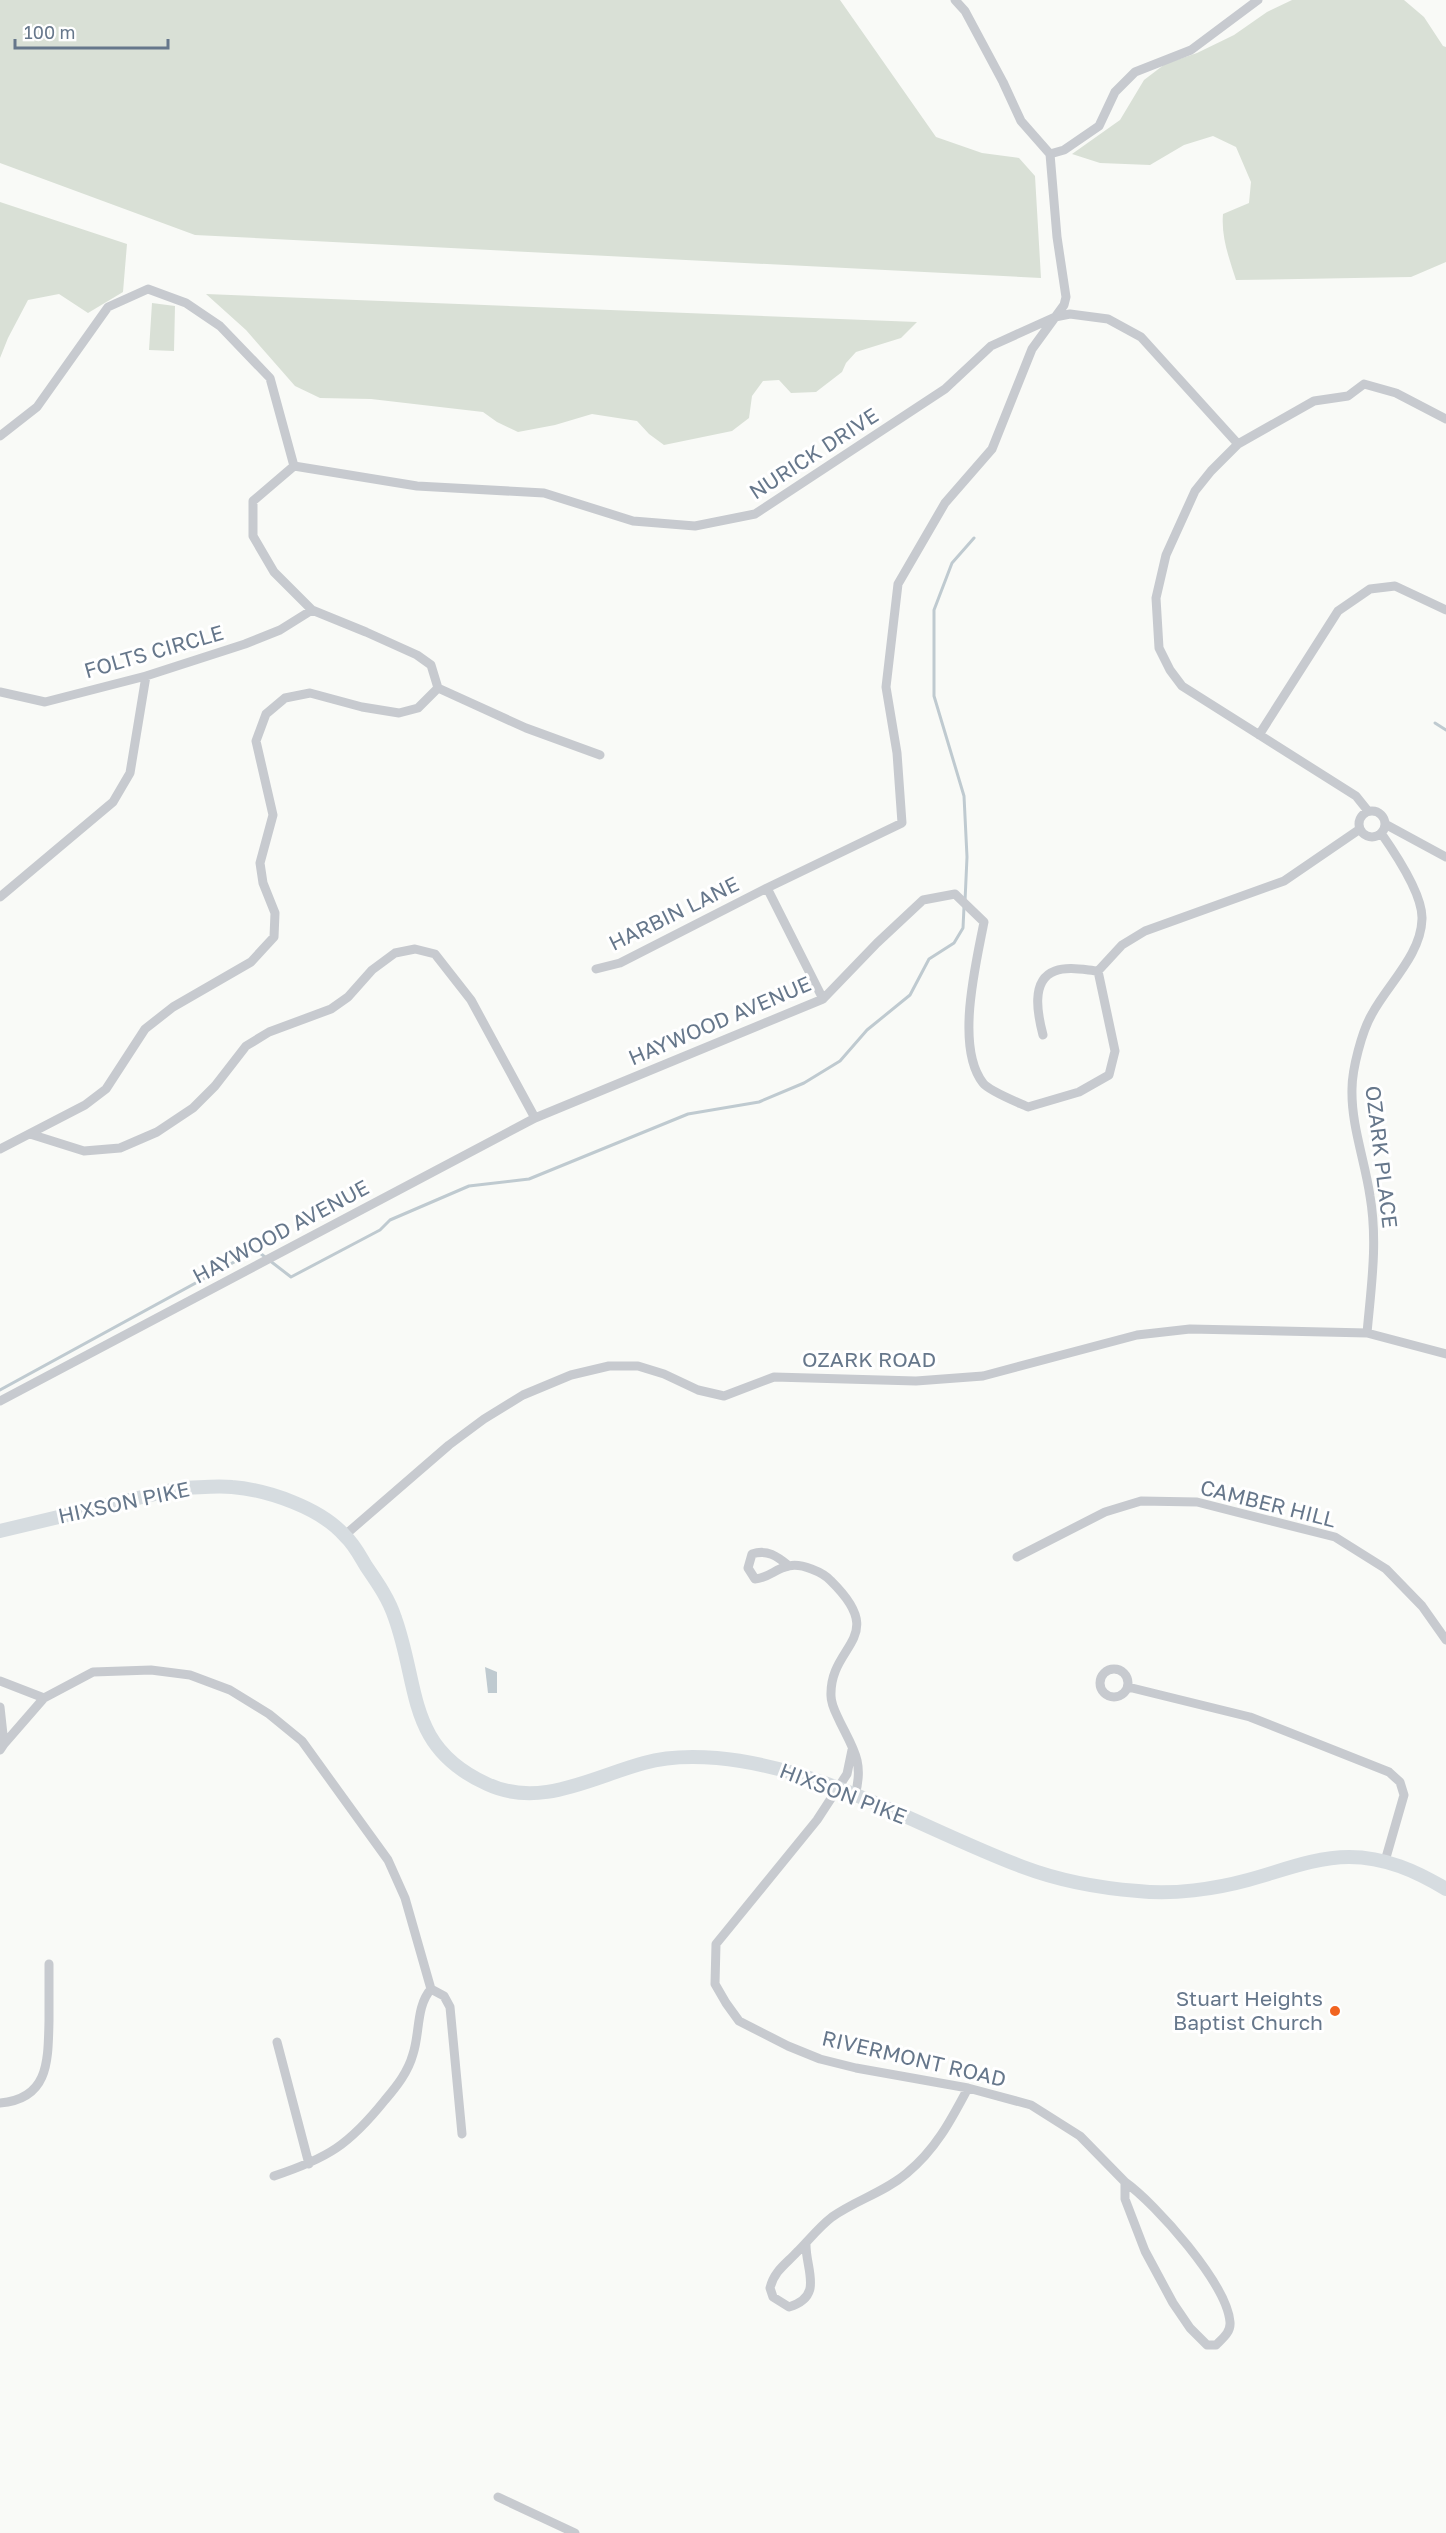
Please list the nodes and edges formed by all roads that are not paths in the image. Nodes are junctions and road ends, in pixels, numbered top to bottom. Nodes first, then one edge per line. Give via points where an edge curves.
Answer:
1 (955, 0) edge
2 (1258, 0) edge
3 (1050, 154) junction
4 (1055, 317) junction
5 (1446, 419) edge
6 (0, 436) edge
7 (1238, 444) junction
8 (294, 466) junction
9 (1446, 609) edge
10 (312, 610) junction
11 (146, 675) junction
12 (438, 688) junction
13 (0, 692) edge
14 (1258, 735) junction
15 (600, 756) dead end
16 (1368, 811) junction
17 (1360, 829) junction
18 (1383, 829) junction
19 (1446, 857) edge
20 (767, 888) junction
21 (0, 897) edge
22 (596, 969) dead end
23 (1098, 970) junction
24 (823, 999) junction
25 (1043, 1035) dead end
26 (535, 1118) junction
27 (30, 1134) junction
28 (0, 1149) edge
29 (1367, 1333) junction
30 (1446, 1354) edge
31 (0, 1401) edge
32 (0, 1531) edge
33 (345, 1535) junction
34 (1017, 1557) dead end
35 (789, 1566) dead end
36 (1446, 1640) edge
37 (0, 1681) edge
38 (1128, 1687) dead end
39 (45, 1698) junction
40 (0, 1707) edge
41 (2, 1747) edge
42 (852, 1750) junction
43 (838, 1788) junction
44 (855, 1795) junction
45 (1385, 1861) junction
46 (1446, 1889) edge
47 (49, 1964) dead end
48 (431, 1989) junction
49 (277, 2042) dead end
50 (968, 2088) junction
51 (0, 2103) edge
52 (462, 2134) dead end
53 (309, 2164) junction
54 (274, 2176) dead end
55 (1125, 2182) junction
56 (806, 2243) junction
57 (498, 2497) dead end
58 (574, 2533) edge

1 - 3 street via 965,11 1021,121
2 - 3 street via 1191,50 1135,72 1115,92 1099,126 1064,150
3 - 4 street via 1066,297
4 - 7 street, NURICK DRIVE via 1070,314 1108,319 1141,338
4 - 8 street, NURICK DRIVE via 991,346 945,389 755,514 695,526 633,521 544,493 417,486
4 - 20 street, HARBIN LANE via 1032,349 992,449 945,503 898,584 886,687 897,753 902,823
5 - 7 street via 1396,393 1364,384 1348,396 1314,401
6 - 8 street via 37,407 108,307 148,289 186,303 220,326 270,378
7 - 14 street via 1195,491 1166,555 1156,598 1158,638 1170,670 1182,686
8 - 10 street via 253,501 253,536 274,572
9 - 14 street via 1395,586 1370,589 1353,600 1338,611
10 - 11 street, FOLTS CIRCLE via 280,630 245,644
10 - 12 street via 417,656 431,665
11 - 13 street, FOLTS CIRCLE via 45,702
11 - 21 street via 130,773 113,802
12 - 15 street
12 - 27 street via 418,708 399,713 362,708 310,693 285,698 266,714 256,741 273,815 260,863 275,913 274,937 251,962 173,1007 145,1029 106,1089 85,1106
14 - 16 street via 1356,796
16 - 17 street via 1361,817
16 - 18 street via 1380,813
17 - 18 street via 1371,837
17 - 23 street via 1284,881 1145,931 1122,945
18 - 19 street
18 - 29 street, OZARK PLACE via 1416,892 1423,915 1415,947 1370,1016 1352,1088 1374,1225
20 - 22 street, HARBIN LANE via 620,963
20 - 24 street
23 - 24 street, HAYWOOD AVENUE via 1115,1051 1109,1075 1079,1092 1028,1107 984,1084 968,1048 971,991 984,922 955,894 924,900
23 - 25 street via 1063,969 1053,972 1041,985 1036,1009
24 - 26 street, HAYWOOD AVENUE
26 - 27 street via 471,1000 435,954 415,949 395,953 331,1009 269,1032 246,1046 193,1108 157,1132 120,1148 84,1151
26 - 31 street, HAYWOOD AVENUE
27 - 28 street
29 - 30 street, OZARK ROAD
29 - 33 street, OZARK ROAD via 1190,1329 1137,1335 983,1376 916,1381 774,1377 724,1396 638,1366 609,1366 571,1375 523,1395 484,1419 449,1444
32 - 33 main road, HIXSON PIKE via 180,1488 228,1486 285,1499 324,1518
33 - 43 main road, HIXSON PIKE via 382,1589 395,1618 413,1692 430,1736 449,1762 485,1783 504,1791 530,1794 556,1791 646,1762 703,1757 760,1764
34 - 36 street, CAMBER HILL via 1106,1512 1141,1501 1197,1502 1335,1537 1386,1569 1422,1606
35 - 42 street via 825,1575 852,1604 857,1622 855,1635 838,1667 830,1695
37 - 39 street
38 - 45 street via 1250,1718 1389,1772 1400,1782 1404,1795
39 - 41 street
39 - 48 street via 93,1672 151,1670 200,1679 230,1690 269,1714 302,1741 388,1860 405,1898
40 - 41 street
42 - 43 street, RIVERMONT ROAD via 850,1770
42 - 44 street via 860,1770
43 - 44 main road, HIXSON PIKE
43 - 50 street, RIVERMONT ROAD via 817,1820 716,1944 715,1984 739,2020 788,2046 856,2068
44 - 45 main road, HIXSON PIKE via 1025,1868 1100,1887 1168,1892 1242,1881 1317,1860 1349,1857
45 - 46 main road, HIXSON PIKE via 1418,1872
47 - 51 street via 45,2071 26,2097
48 - 52 street via 444,1996 450,2007
48 - 53 street via 424,1996 414,2053 406,2073 363,2128
49 - 53 street
50 - 55 street, RIVERMONT ROAD via 1031,2105 1080,2136
50 - 56 street via 939,2140 924,2157 906,2174 833,2217
53 - 54 street
55 - 55 street, RIVERMONT ROAD via 1141,2193 1196,2255 1224,2303 1230,2322 1228,2333 1216,2345 1207,2345 1195,2334 1173,2303 1145,2251 1125,2199
56 - 56 street via 772,2279 773,2297 789,2307 808,2295 812,2283
57 - 58 street

